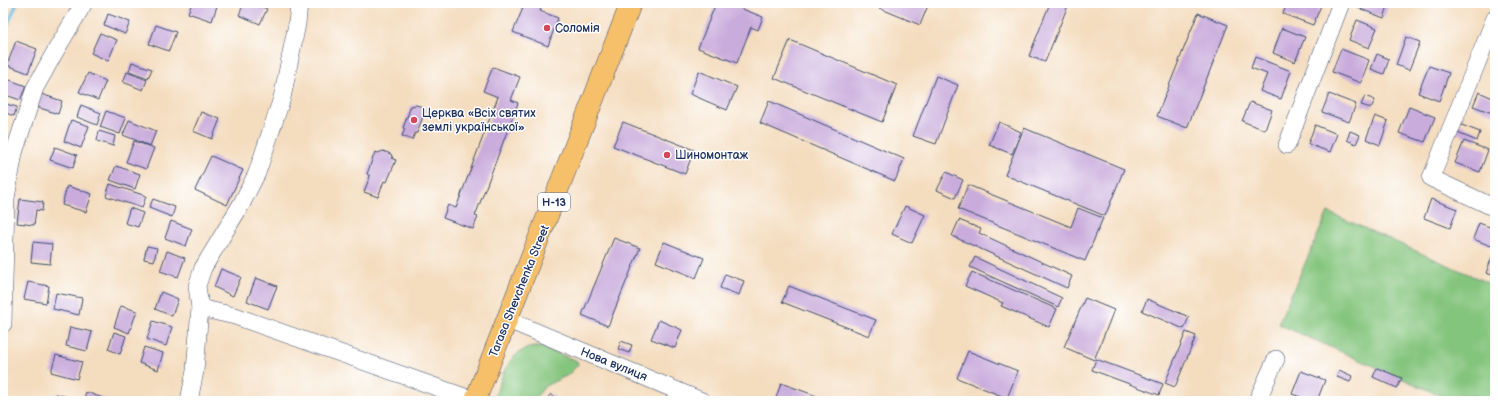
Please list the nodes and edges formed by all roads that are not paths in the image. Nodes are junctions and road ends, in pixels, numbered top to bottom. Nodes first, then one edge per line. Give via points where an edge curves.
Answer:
1 (84, 3) edge
2 (299, 3) edge
3 (632, 3) edge
4 (1341, 3) edge
5 (1495, 18) edge
6 (1287, 145) dead end
7 (1495, 208) edge
8 (200, 308) junction
9 (3, 324) edge
10 (516, 324) junction
11 (1276, 359) dead end
12 (189, 401) edge
13 (476, 401) edge
14 (702, 401) edge
15 (1257, 401) edge

1 - 9 street via 35,88 14,153 6,198
2 - 8 street via 282,98 257,173 203,268 197,286
3 - 10 main road, Tarasa Shevchenka Street / Н-13
4 - 6 street
5 - 7 street via 1430,178
8 - 12 street via 195,371
8 - 13 street via 235,316
10 - 13 main road, Tarasa Shevchenka Street / Н-13
10 - 14 street, Нова вулиця
11 - 15 street

